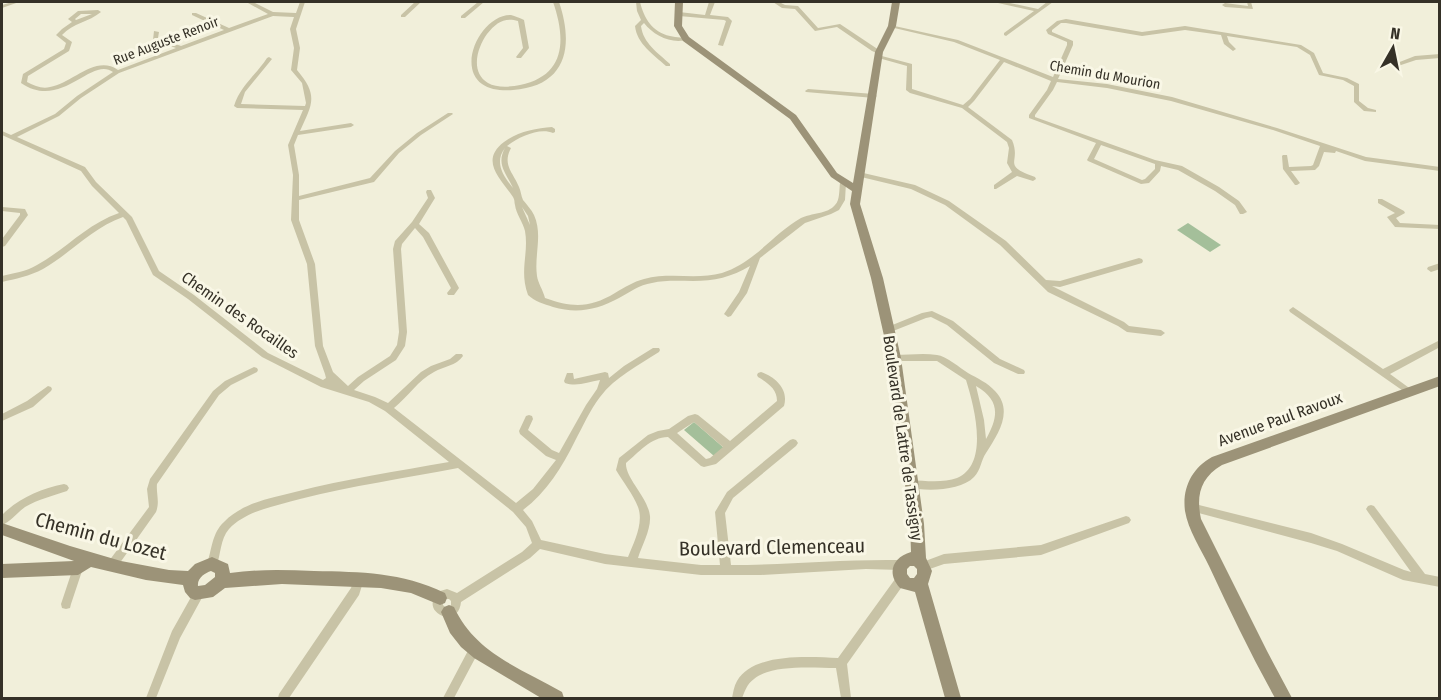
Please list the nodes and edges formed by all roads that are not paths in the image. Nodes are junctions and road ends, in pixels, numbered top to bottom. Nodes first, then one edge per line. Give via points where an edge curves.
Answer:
1 (16, 2) edge
2 (250, 2) edge
3 (302, 2) edge
4 (418, 2) edge
5 (482, 2) edge
6 (556, 2) edge
7 (638, 2) edge
8 (679, 2) edge
9 (712, 2) edge
10 (776, 2) edge
11 (896, 2) edge
12 (1000, 2) edge
13 (1050, 2) edge
14 (1249, 2) edge
15 (1225, 5) dead end
16 (2, 7) edge
17 (1037, 10) junction
18 (194, 14) dead end
19 (272, 14) junction
20 (679, 14) junction
21 (298, 15) junction
22 (403, 16) dead end
23 (707, 16) junction
24 (463, 17) dead end
25 (74, 21) dead end
26 (643, 21) junction
27 (892, 26) junction
28 (228, 30) junction
29 (156, 32) dead end
30 (1006, 34) dead end
31 (1224, 34) junction
32 (686, 39) junction
33 (721, 45) dead end
34 (180, 48) junction
35 (1233, 49) dead end
36 (879, 54) junction
37 (1440, 56) edge
38 (519, 57) dead end
39 (269, 59) dead end
40 (1003, 60) junction
41 (669, 65) dead end
42 (1395, 65) dead end
43 (117, 72) junction
44 (1055, 80) junction
45 (808, 91) dead end
46 (874, 96) junction
47 (963, 107) junction
48 (308, 108) junction
49 (1374, 111) dead end
50 (450, 114) dead end
51 (351, 125) dead end
52 (2, 133) edge
53 (295, 134) junction
54 (12, 137) junction
55 (1099, 143) junction
56 (1326, 149) junction
57 (1286, 156) dead end
58 (1158, 163) junction
59 (1286, 169) junction
60 (1440, 169) edge
61 (859, 174) junction
62 (1016, 174) junction
63 (1033, 178) dead end
64 (843, 183) junction
65 (1297, 183) dead end
66 (996, 187) dead end
67 (856, 189) junction
68 (429, 192) dead end
69 (518, 198) junction
70 (295, 200) junction
71 (1380, 201) dead end
72 (2, 209) edge
73 (1243, 212) dead end
74 (124, 214) junction
75 (415, 224) junction
76 (1440, 227) edge
77 (2, 244) edge
78 (757, 257) junction
79 (1139, 261) dead end
80 (2, 279) edge
81 (1042, 283) junction
82 (451, 293) dead end
83 (1293, 310) dead end
84 (728, 314) dead end
85 (888, 330) junction
86 (1161, 333) dead end
87 (1440, 343) edge
88 (656, 350) dead end
89 (459, 356) dead end
90 (895, 358) junction
91 (254, 370) dead end
92 (1021, 372) dead end
93 (1384, 373) junction
94 (329, 374) junction
95 (570, 375) dead end
96 (761, 375) dead end
97 (970, 378) junction
98 (1437, 384) edge
99 (324, 385) junction
100 (48, 389) dead end
101 (601, 390) junction
102 (348, 391) junction
103 (1409, 392) junction
104 (388, 408) junction
105 (2, 418) edge
106 (529, 420) dead end
107 (670, 433) junction
108 (793, 443) dead end
109 (730, 447) junction
110 (983, 450) junction
111 (561, 458) junction
112 (460, 464) junction
113 (911, 484) junction
114 (64, 488) dead end
115 (1191, 507) junction
116 (516, 509) junction
117 (1371, 509) dead end
118 (1126, 520) dead end
119 (2, 521) edge
120 (2, 529) edge
121 (538, 544) junction
122 (67, 551) junction
123 (91, 558) junction
124 (632, 563) junction
125 (112, 564) junction
126 (212, 564) junction
127 (921, 564) junction
128 (78, 568) junction
129 (37, 569) junction
130 (726, 570) junction
131 (2, 572) edge
132 (901, 572) junction
133 (191, 578) junction
134 (359, 579) junction
135 (1422, 579) junction
136 (222, 581) junction
137 (1440, 582) edge
138 (920, 583) junction
139 (199, 594) junction
140 (449, 603) junction
141 (66, 604) dead end
142 (475, 649) junction
143 (841, 663) junction
144 (737, 693) edge
145 (151, 699) edge
146 (283, 699) edge
147 (448, 699) edge
148 (556, 699) edge
149 (846, 699) edge
150 (953, 699) edge
151 (1284, 699) edge

1 - 16 street
2 - 19 street
3 - 21 street
4 - 22 street
5 - 24 street
6 - 38 street via 566,38 553,73 540,82 513,88 491,87 473,74 481,36 504,18 521,20 526,48
7 - 26 street
8 - 20 street
9 - 23 street
10 - 36 street via 796,7 817,30 838,25
11 - 27 street, Boulevard de Lattre de Tassigny
12 - 17 street
13 - 17 street
14 - 15 street via 1251,8
17 - 30 street
18 - 28 street
19 - 21 street
19 - 28 street, Rue Auguste Renoir
20 - 23 street
20 - 32 street via 678,26
21 - 48 street via 293,29 297,48 294,70 305,83
23 - 33 street via 729,21
25 - 43 street via 59,35 69,42 67,50 25,75 24,82 51,90 99,67
26 - 32 street via 660,35
26 - 41 street via 638,26 640,38
27 - 36 street, Boulevard de Lattre de Tassigny
27 - 40 street, Chemin du Mourion via 956,41
28 - 34 street, Rue Auguste Renoir
29 - 34 street via 155,39
31 - 35 street
31 - 44 street via 1180,28 1132,33 1061,21 1048,32 1071,45
31 - 49 street via 1305,49 1312,54 1320,74 1357,85 1356,102 1366,111
32 - 64 street via 793,117
34 - 43 street, Rue Auguste Renoir
36 - 46 street, Boulevard de Lattre de Tassigny
36 - 47 street via 910,65 912,92
37 - 42 street
39 - 48 street via 262,71 250,79 237,106
40 - 44 street, Chemin du Mourion
40 - 47 street
43 - 54 street, Rue Auguste Renoir via 57,115
44 - 55 street via 1032,118
44 - 56 street, Chemin du Mourion via 1172,99 1275,129
45 - 46 street
46 - 61 street, Boulevard de Lattre de Tassigny
47 - 62 street via 1010,141 1010,163
48 - 53 street
50 - 70 street via 397,152 372,180
51 - 53 street
52 - 54 street, Chemin des Rocailles
53 - 70 street via 291,145
54 - 74 street, Chemin des Rocailles via 83,169
55 - 58 street
55 - 58 street via 1090,160 1141,182 1158,169
56 - 59 street via 1316,166
56 - 60 street, Chemin du Mourion via 1365,159
57 - 59 street
58 - 73 street via 1180,168 1217,189
59 - 65 street
61 - 67 street, Boulevard de Lattre de Tassigny
61 - 81 street via 914,187 947,203 1003,243
62 - 63 street
62 - 66 street
64 - 67 street
64 - 78 street via 836,209 803,220
67 - 85 street, Boulevard de Lattre de Tassigny via 857,213
68 - 75 street via 432,198
69 - 69 street via 518,190 504,166 504,153 518,142 552,129 517,138 497,154 499,171
69 - 78 street via 535,226 533,272 542,299 557,307 598,306 631,285 649,280 723,275
70 - 94 street via 295,220 311,264 319,346
71 - 76 street via 1401,213 1391,217 1398,225
72 - 77 street via 24,213
74 - 80 street via 104,221 39,268
74 - 99 street, Chemin des Rocailles via 149,263 163,280 265,355
75 - 82 street via 426,235 455,288
75 - 102 street via 397,249 401,346 393,358
78 - 84 street via 743,293
79 - 81 street via 1060,284
81 - 86 street via 1127,329
83 - 93 street
85 - 90 street, Boulevard de Lattre de Tassigny
85 - 92 street via 932,314 950,323 997,361
87 - 93 street
88 - 101 street via 624,369
89 - 104 street via 431,369
90 - 97 street via 938,358
90 - 113 street, Boulevard de Lattre de Tassigny
91 - 125 street via 222,388 203,410 153,482 153,509
93 - 103 street
94 - 99 street
94 - 102 street
95 - 101 street via 568,381 574,382 605,375
96 - 109 street via 780,390 781,403
97 - 110 street
97 - 110 street via 992,390 1002,408
98 - 103 street, Avenue Paul Ravoux
99 - 102 street, Chemin des Rocailles
100 - 105 street via 30,404
101 - 111 street
102 - 104 street, Chemin des Rocailles
103 - 115 street, Avenue Paul Ravoux via 1212,463 1198,475
104 - 112 street, Chemin des Rocailles
106 - 111 street via 523,431
107 - 109 street via 695,418
107 - 109 street via 704,463 713,461
107 - 124 street via 656,434 620,464 645,508 645,530
108 - 130 street via 730,495 720,512
110 - 113 street via 974,472 965,479 956,483
111 - 116 street via 539,489
112 - 116 street, Chemin des Rocailles
112 - 126 street via 341,484 246,512 221,531
113 - 127 street, Boulevard de Lattre de Tassigny
114 - 119 street via 43,492
115 - 135 street via 1311,538
115 - 151 street via 1200,534
116 - 121 street, Chemin des Rocailles via 529,524
117 - 135 street
118 - 127 street via 1041,550
120 - 122 street, Chemin du Lozet
121 - 124 street, Boulevard Clemenceau
121 - 140 street
122 - 123 street, Chemin du Lozet
122 - 129 street
123 - 125 street, Chemin du Lozet
123 - 128 street
124 - 130 street, Boulevard Clemenceau
125 - 133 street, Chemin du Lozet
126 - 133 street
126 - 136 street via 222,569
127 - 132 street via 906,560
127 - 138 street via 926,576
128 - 129 street
128 - 141 street
129 - 131 street
130 - 132 street, Boulevard Clemenceau via 866,564
132 - 138 street via 910,584
132 - 143 street
133 - 139 street via 190,587
134 - 136 street
134 - 140 street via 410,586
134 - 146 street via 355,591
135 - 137 street
136 - 139 street
138 - 150 street
139 - 145 street via 176,635
140 - 142 street via 457,631
142 - 147 street
142 - 148 street
143 - 144 street via 755,670 744,678
143 - 149 street

